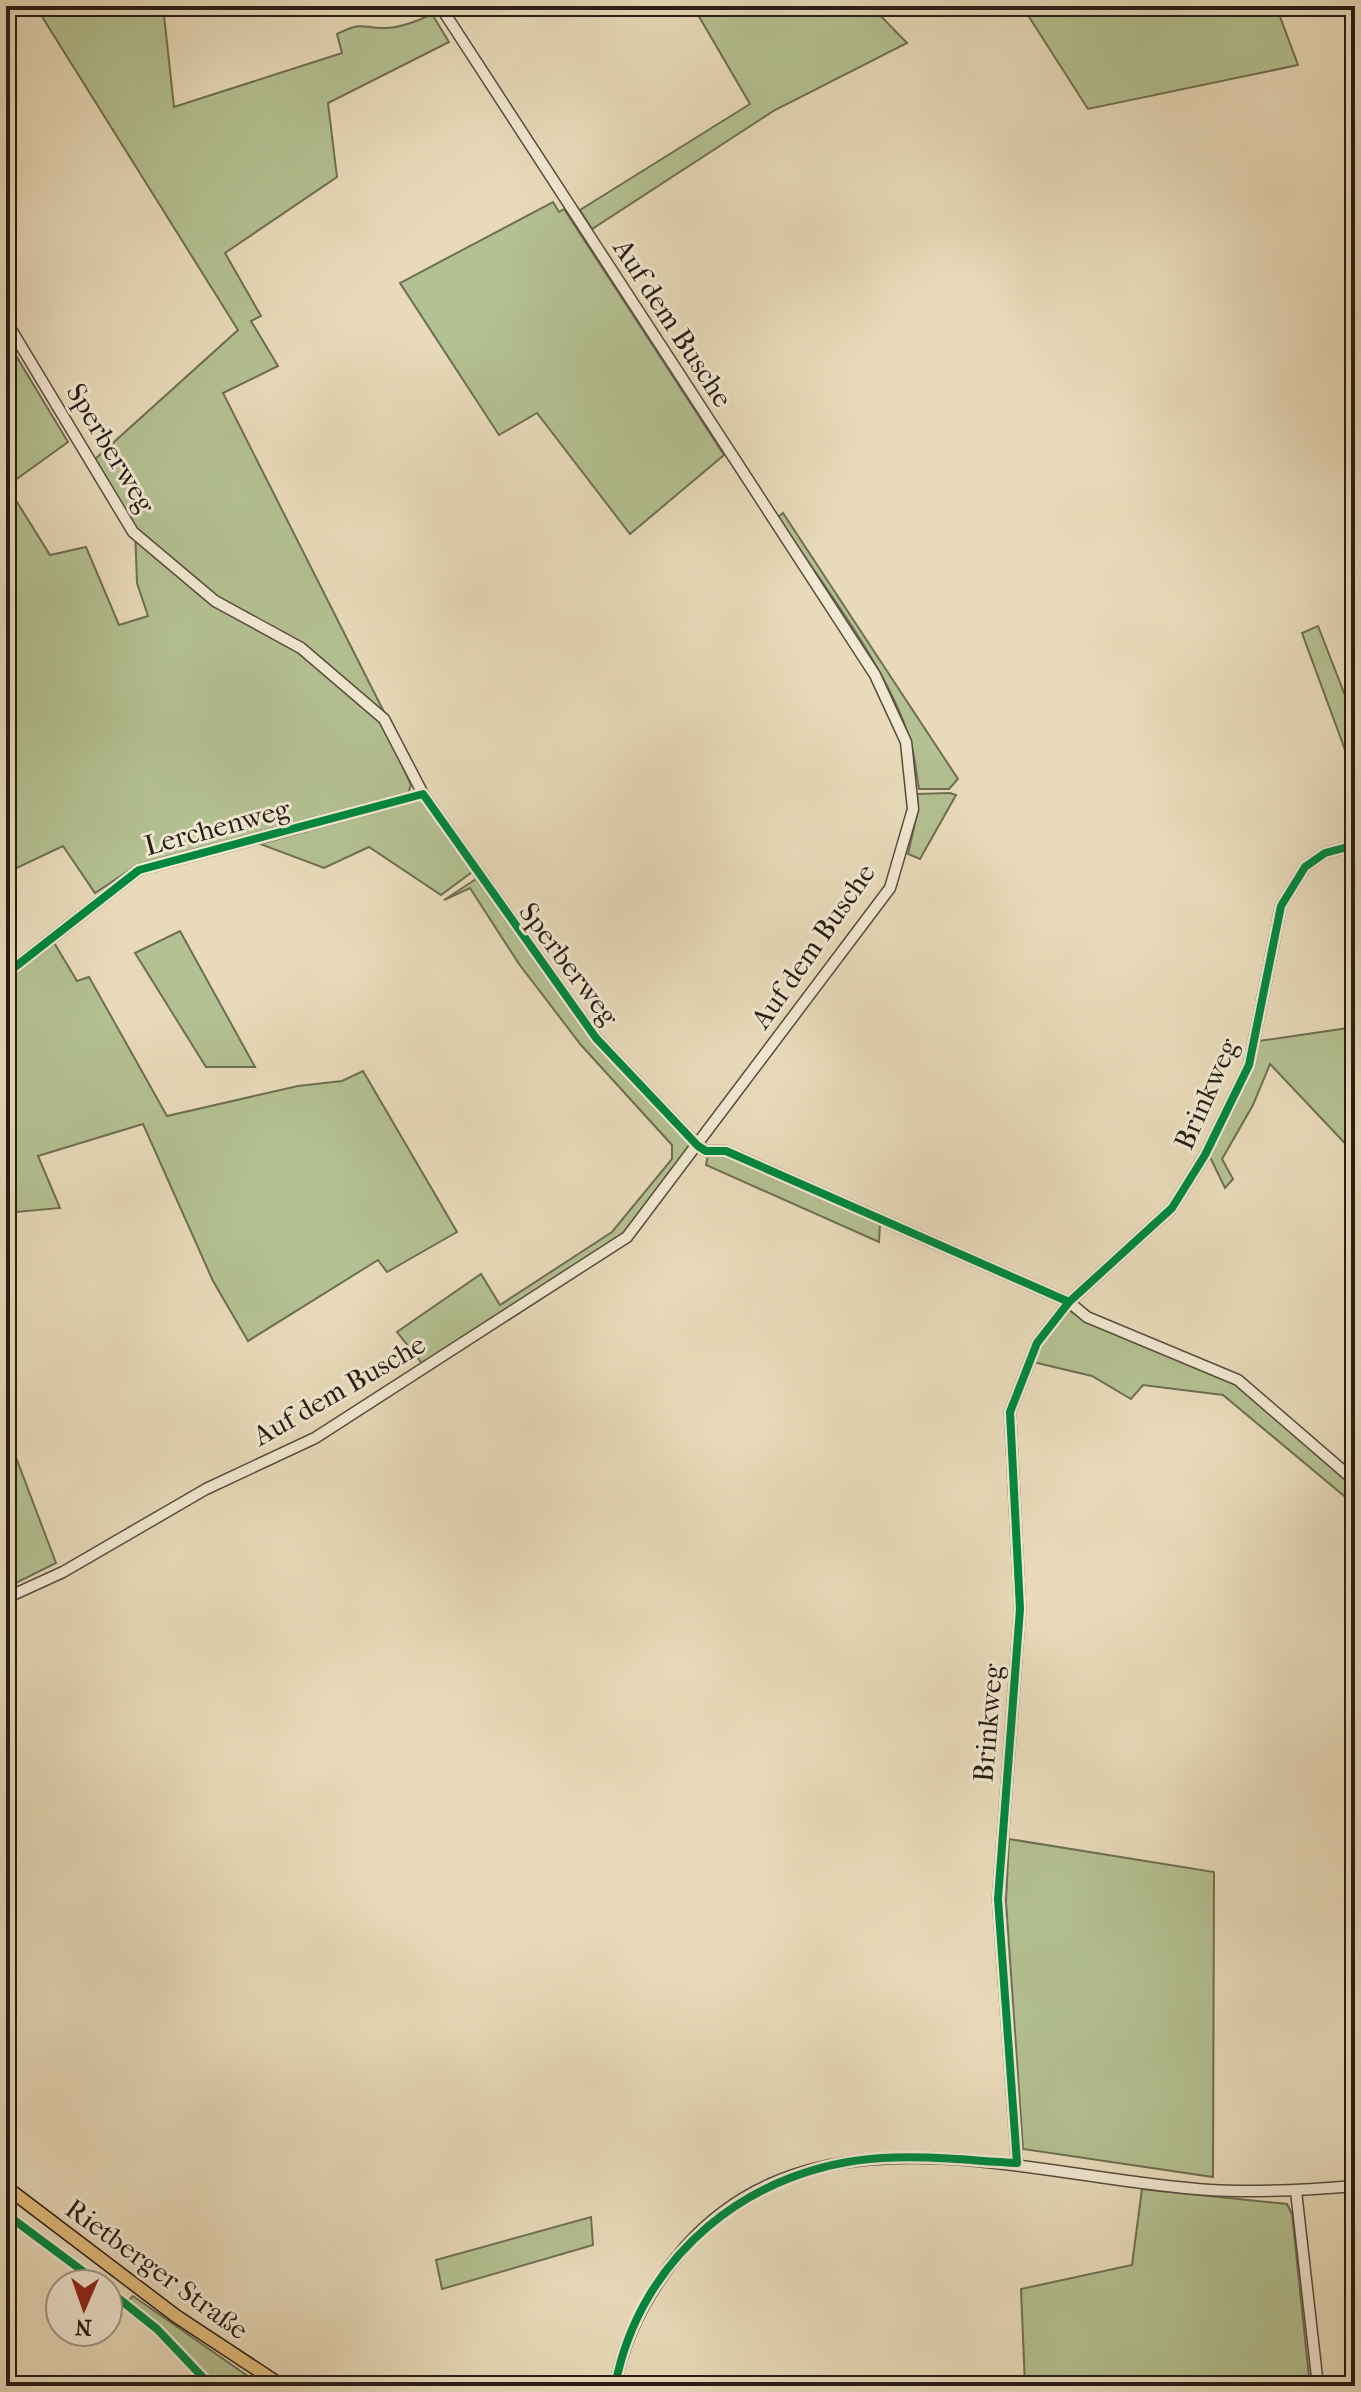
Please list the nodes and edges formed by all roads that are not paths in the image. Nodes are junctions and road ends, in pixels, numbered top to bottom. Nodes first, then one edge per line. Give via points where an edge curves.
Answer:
1 (440, 6) edge
2 (6, 321) edge
3 (423, 794) junction
4 (1355, 845) edge
5 (6, 974) edge
6 (712, 1129) junction
7 (698, 1146) junction
8 (726, 1151) junction
9 (1069, 1302) junction
10 (1355, 1481) edge
11 (6, 1598) edge
12 (1017, 2163) junction
13 (1355, 2186) edge
14 (6, 2187) edge
15 (1296, 2191) junction
16 (282, 2386) edge
17 (615, 2386) edge
18 (1318, 2386) edge

1 - 6 street, Auf dem Busche via 875,675 906,742 913,809 890,888
2 - 3 street, Sperberweg via 133,532 215,601 301,648 384,719
3 - 5 street, Lerchenweg via 139,870
3 - 7 street, Sperberweg via 596,1038
4 - 9 street, Brinkweg via 1325,853 1305,867 1281,906 1249,1065 1189,1181 1172,1208
6 - 7 street, Auf dem Busche
6 - 8 street
7 - 8 street
7 - 11 street, Auf dem Busche via 627,1237 512,1314 315,1438 206,1489 63,1572
8 - 9 street
9 - 10 street via 1087,1317 1238,1380
9 - 12 street, Brinkweg via 1037,1343 1010,1412 1020,1609 998,1899
12 - 15 street via 1208,2190
12 - 17 street via 885,2157 850,2161 794,2175 747,2198 695,2236 664,2271 635,2320
13 - 15 street
14 - 16 main road, Rietberger Straße via 176,2316
15 - 18 street

